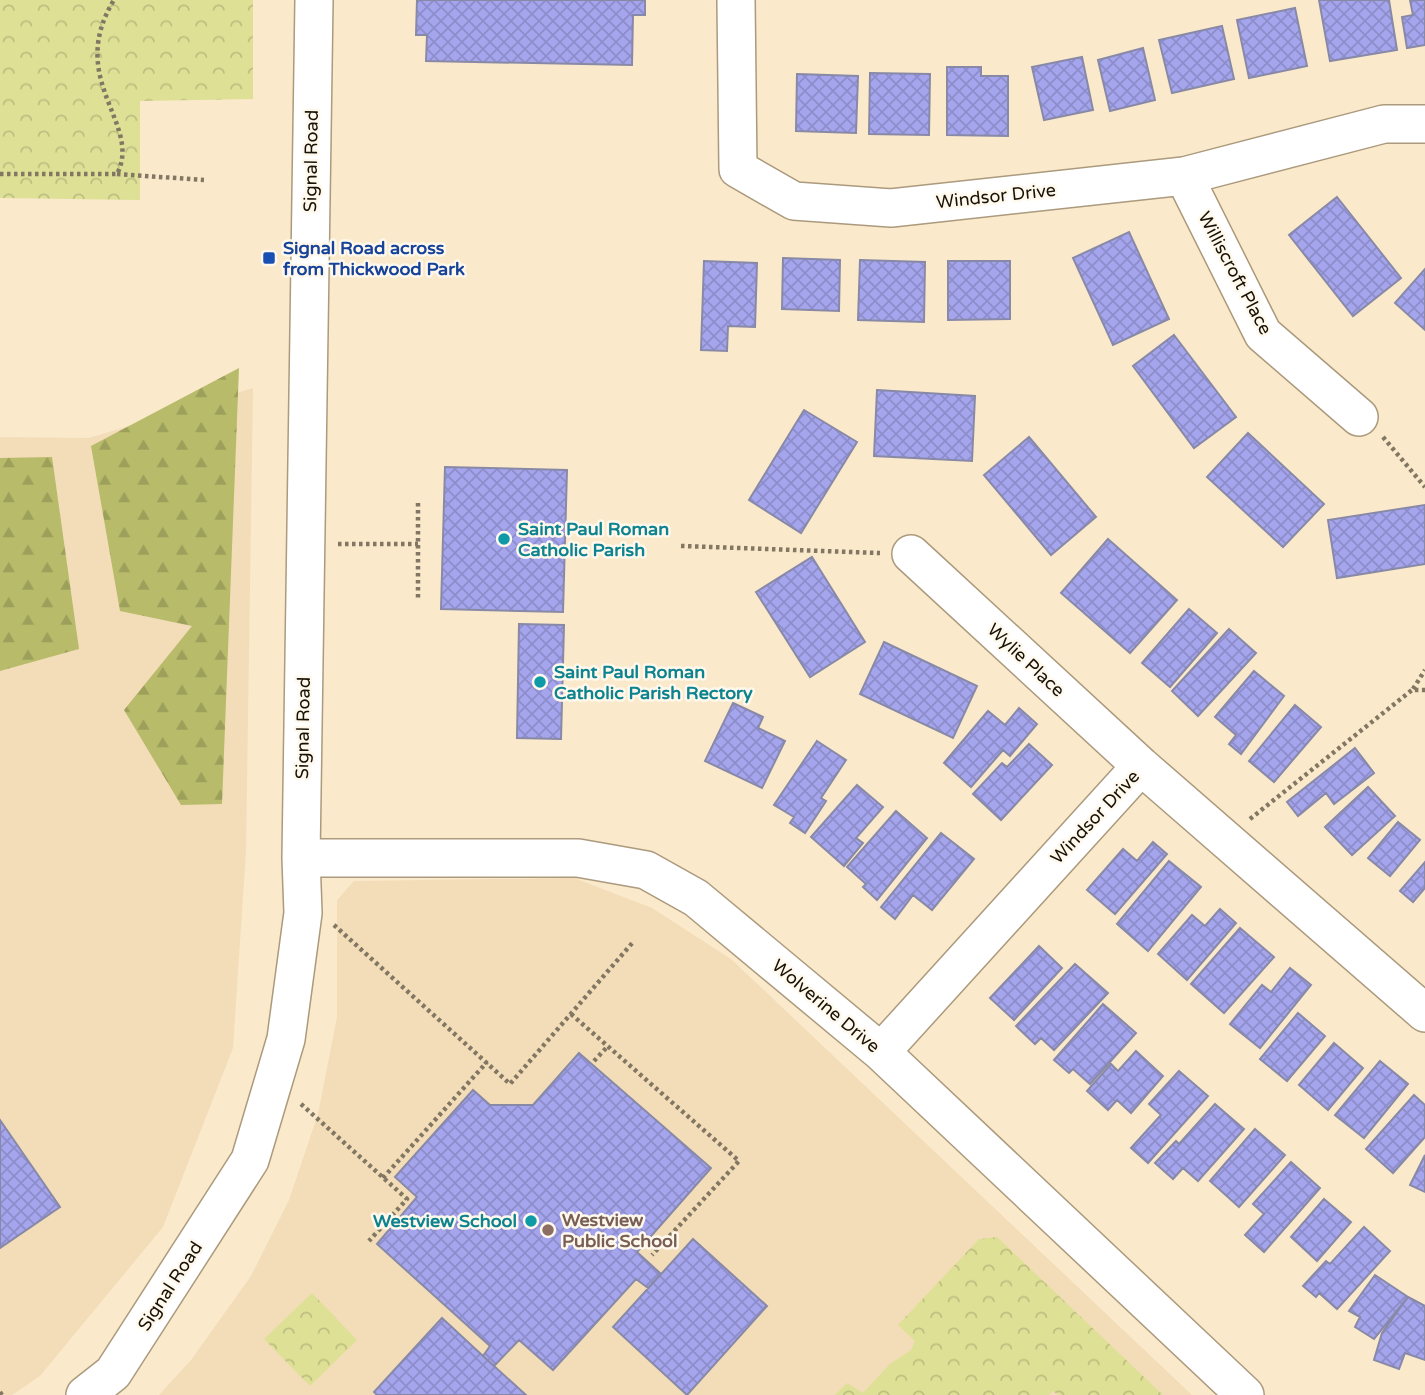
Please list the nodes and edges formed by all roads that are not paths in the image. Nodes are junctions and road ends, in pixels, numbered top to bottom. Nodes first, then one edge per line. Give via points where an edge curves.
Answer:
1 (314, 0) edge
2 (736, 0) edge
3 (1425, 124) edge
4 (1184, 176) junction
5 (1359, 416) road end
6 (911, 554) road end
7 (1141, 766) junction
8 (301, 858) junction
9 (1425, 1013) edge
10 (881, 1052) junction
11 (85, 1395) edge
12 (1245, 1395) edge

1 - 8 street, Signal Road
2 - 4 street, Windsor Drive via 738,169 794,201 891,208
3 - 4 street, Windsor Drive via 1384,124
4 - 5 street, Williscroft Place via 1263,334
6 - 7 street, Wylie Place
7 - 9 street, Windsor Drive
7 - 10 street, Windsor Drive
8 - 10 street, Wolverine Drive via 578,858 646,870 696,898
8 - 11 street, Signal Road via 303,913 286,1040 250,1160 113,1373
10 - 12 street, Wolverine Drive

